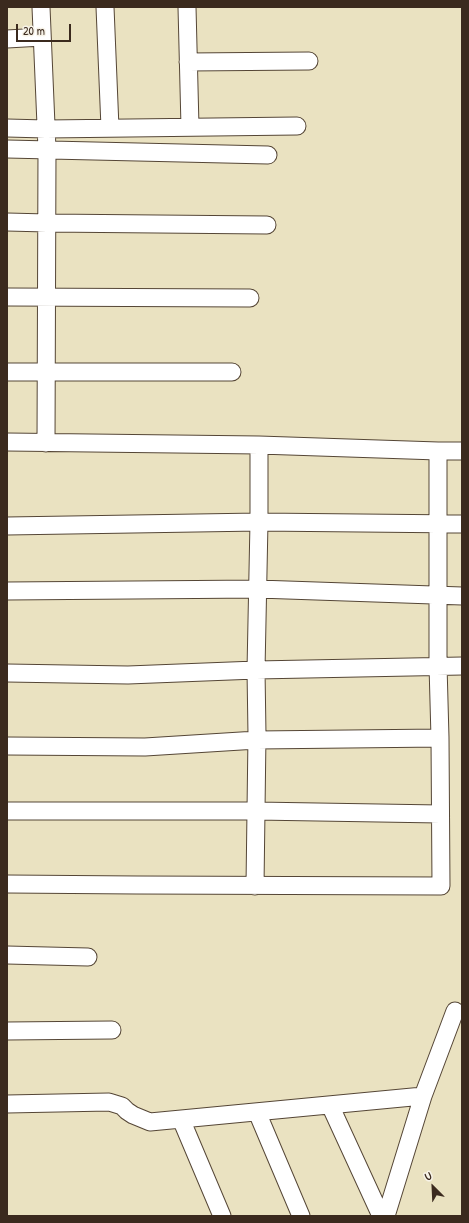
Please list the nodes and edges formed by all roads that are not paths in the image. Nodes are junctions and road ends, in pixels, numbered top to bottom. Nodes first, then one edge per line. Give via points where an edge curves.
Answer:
1 (41, 7) edge
2 (105, 7) edge
3 (187, 7) edge
4 (42, 37) junction
5 (7, 38) edge
6 (309, 61) dead end
7 (188, 62) junction
8 (297, 126) dead end
9 (190, 127) junction
10 (7, 128) edge
11 (110, 128) junction
12 (46, 129) junction
13 (7, 148) edge
14 (47, 149) junction
15 (268, 155) dead end
16 (7, 222) edge
17 (47, 223) junction
18 (267, 225) dead end
19 (7, 297) edge
20 (47, 297) junction
21 (250, 298) dead end
22 (7, 372) edge
23 (46, 372) junction
24 (232, 372) dead end
25 (7, 442) edge
26 (46, 443) junction
27 (259, 445) junction
28 (438, 451) junction
29 (462, 451) edge
30 (259, 522) junction
31 (439, 524) junction
32 (462, 524) edge
33 (7, 526) edge
34 (258, 589) junction
35 (7, 591) edge
36 (438, 596) junction
37 (462, 596) edge
38 (438, 665) junction
39 (462, 666) edge
40 (256, 670) junction
41 (7, 673) edge
42 (440, 738) junction
43 (257, 740) junction
44 (7, 746) edge
45 (7, 811) edge
46 (256, 811) junction
47 (440, 814) junction
48 (7, 884) edge
49 (255, 886) junction
50 (7, 955) edge
51 (88, 957) dead end
52 (455, 1011) dead end
53 (112, 1030) dead end
54 (7, 1031) edge
55 (423, 1096) junction
56 (7, 1104) edge
57 (330, 1105) junction
58 (257, 1112) junction
59 (180, 1119) junction
60 (222, 1216) edge
61 (301, 1216) edge
62 (381, 1216) edge
63 (386, 1216) edge

1 - 4 street
2 - 11 street
3 - 7 street
4 - 5 street
4 - 12 street
6 - 7 street
7 - 9 street
8 - 9 street
9 - 11 street
10 - 12 street
11 - 12 street
12 - 14 street
13 - 14 street
14 - 15 street
14 - 17 street
16 - 17 street
17 - 18 street
17 - 20 street
19 - 20 street
20 - 21 street
20 - 23 street
22 - 23 street
23 - 24 street
23 - 26 street
25 - 26 street
26 - 27 street
27 - 28 street
27 - 30 street
28 - 29 street
28 - 31 street
30 - 31 street
30 - 33 street
30 - 34 street
31 - 32 street
31 - 36 street
34 - 35 street
34 - 36 street
34 - 40 street
36 - 37 street
36 - 38 street
38 - 39 street
38 - 40 street
38 - 42 street
40 - 41 street via 128,676
40 - 43 street
42 - 43 street
42 - 47 street
43 - 44 street via 145,747
43 - 46 street
45 - 46 street
46 - 47 street
46 - 49 street
47 - 49 street via 441,886
48 - 49 street
50 - 51 street
52 - 55 street
53 - 54 street
55 - 57 street
55 - 63 street
56 - 59 street via 109,1102 122,1106 133,1115 150,1122
57 - 58 street
57 - 62 street
58 - 59 street
58 - 61 street
59 - 60 street

